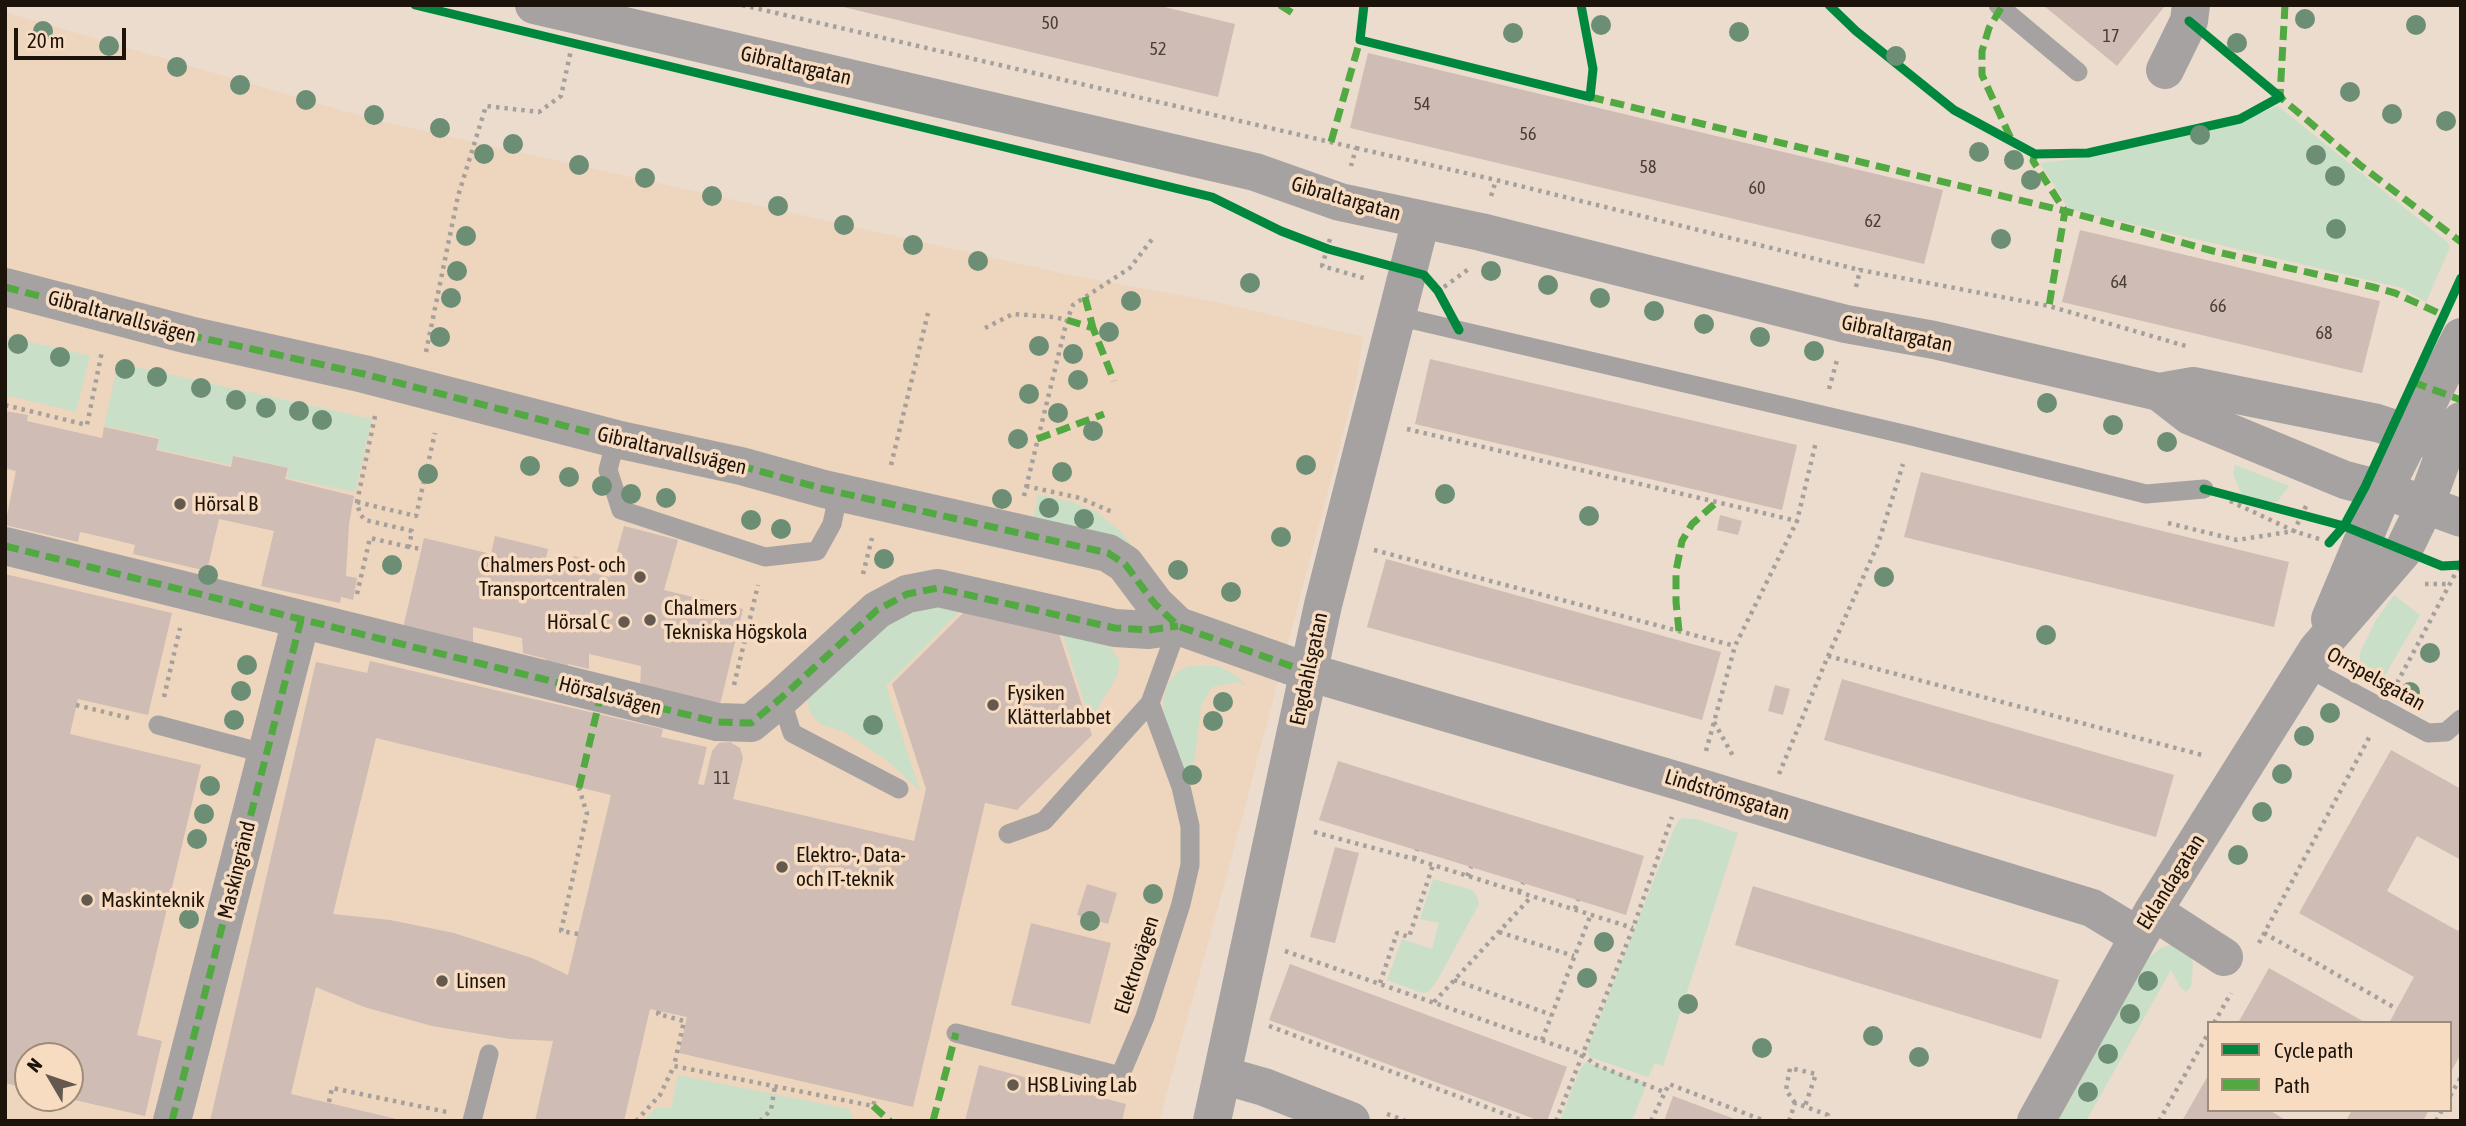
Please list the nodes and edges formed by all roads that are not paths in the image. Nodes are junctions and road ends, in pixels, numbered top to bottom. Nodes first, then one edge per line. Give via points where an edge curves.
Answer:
1 (534, 5) edge
2 (1998, 5) edge
3 (2191, 5) edge
4 (2165, 70) dead end
5 (2078, 72) dead end
6 (1420, 220) junction
7 (5, 287) edge
8 (1397, 316) junction
9 (2461, 337) edge
10 (2159, 392) junction
11 (2446, 438) edge
12 (617, 439) junction
13 (2204, 489) road end
14 (2384, 490) junction
15 (839, 491) junction
16 (2425, 506) junction
17 (2461, 518) edge
18 (5, 546) edge
19 (301, 620) junction
20 (1178, 626) junction
21 (2311, 658) junction
22 (1308, 673) junction
23 (781, 698) junction
24 (1150, 703) junction
25 (2461, 719) edge
26 (158, 725) road end
27 (267, 754) junction
28 (899, 789) dead end
29 (1008, 834) dead end
30 (2146, 923) junction
31 (2238, 964) road end
32 (956, 1033) dead end
33 (489, 1054) dead end
34 (1222, 1075) junction
35 (1366, 1116) edge
36 (472, 1119) edge
37 (172, 1121) edge
38 (1212, 1121) edge
39 (2036, 1121) edge

1 - 6 street, Gibraltargatan via 1255,172 1340,202
2 - 5 lane
3 - 4 street via 2189,21
6 - 8 street, Engdahlsgatan
6 - 10 street, Gibraltargatan via 1846,324
7 - 12 street, Gibraltarvallsvägen
8 - 13 lane via 2146,494
8 - 22 street, Engdahlsgatan
9 - 11 street, Eklandagatan
10 - 11 street, Gibraltargatan via 2193,386
10 - 14 street, Gibraltargatan via 2190,416 2345,480
11 - 14 street, Eklandagatan
11 - 16 street, Eklandagatan
12 - 15 street, Gibraltarvallsvägen
12 - 15 lane via 608,470 621,510 765,556 817,551 832,524
14 - 16 street, Gibraltargatan
14 - 21 street, Eklandagatan
15 - 20 street, Gibraltarvallsvägen via 1108,553 1125,564
16 - 17 street, Gibraltargatan
16 - 21 street, Eklandagatan via 2403,551
18 - 19 street, Hörsalsvägen
19 - 23 street, Hörsalsvägen via 716,722 751,723
19 - 27 street, Maskingränd
20 - 22 street, Gibraltarvallsvägen
20 - 23 street, Hörsalsvägen via 1115,628 939,588 906,594 877,610
20 - 24 lane
21 - 25 lane, Orrspelsgatan via 2384,710 2428,733 2446,732
21 - 30 street, Eklandagatan
22 - 30 street, Lindströmsgatan
22 - 34 street, Engdahlsgatan
23 - 28 lane via 792,733
24 - 29 lane via 1044,821
24 - 32 lane, Elektrovägen via 1181,787 1190,826 1190,865 1145,1017 1120,1076
26 - 27 lane
27 - 37 street, Maskingränd
30 - 31 street, Lindströmsgatan
30 - 39 street, Eklandagatan
33 - 36 lane
34 - 35 street
34 - 38 street, Engdahlsgatan

